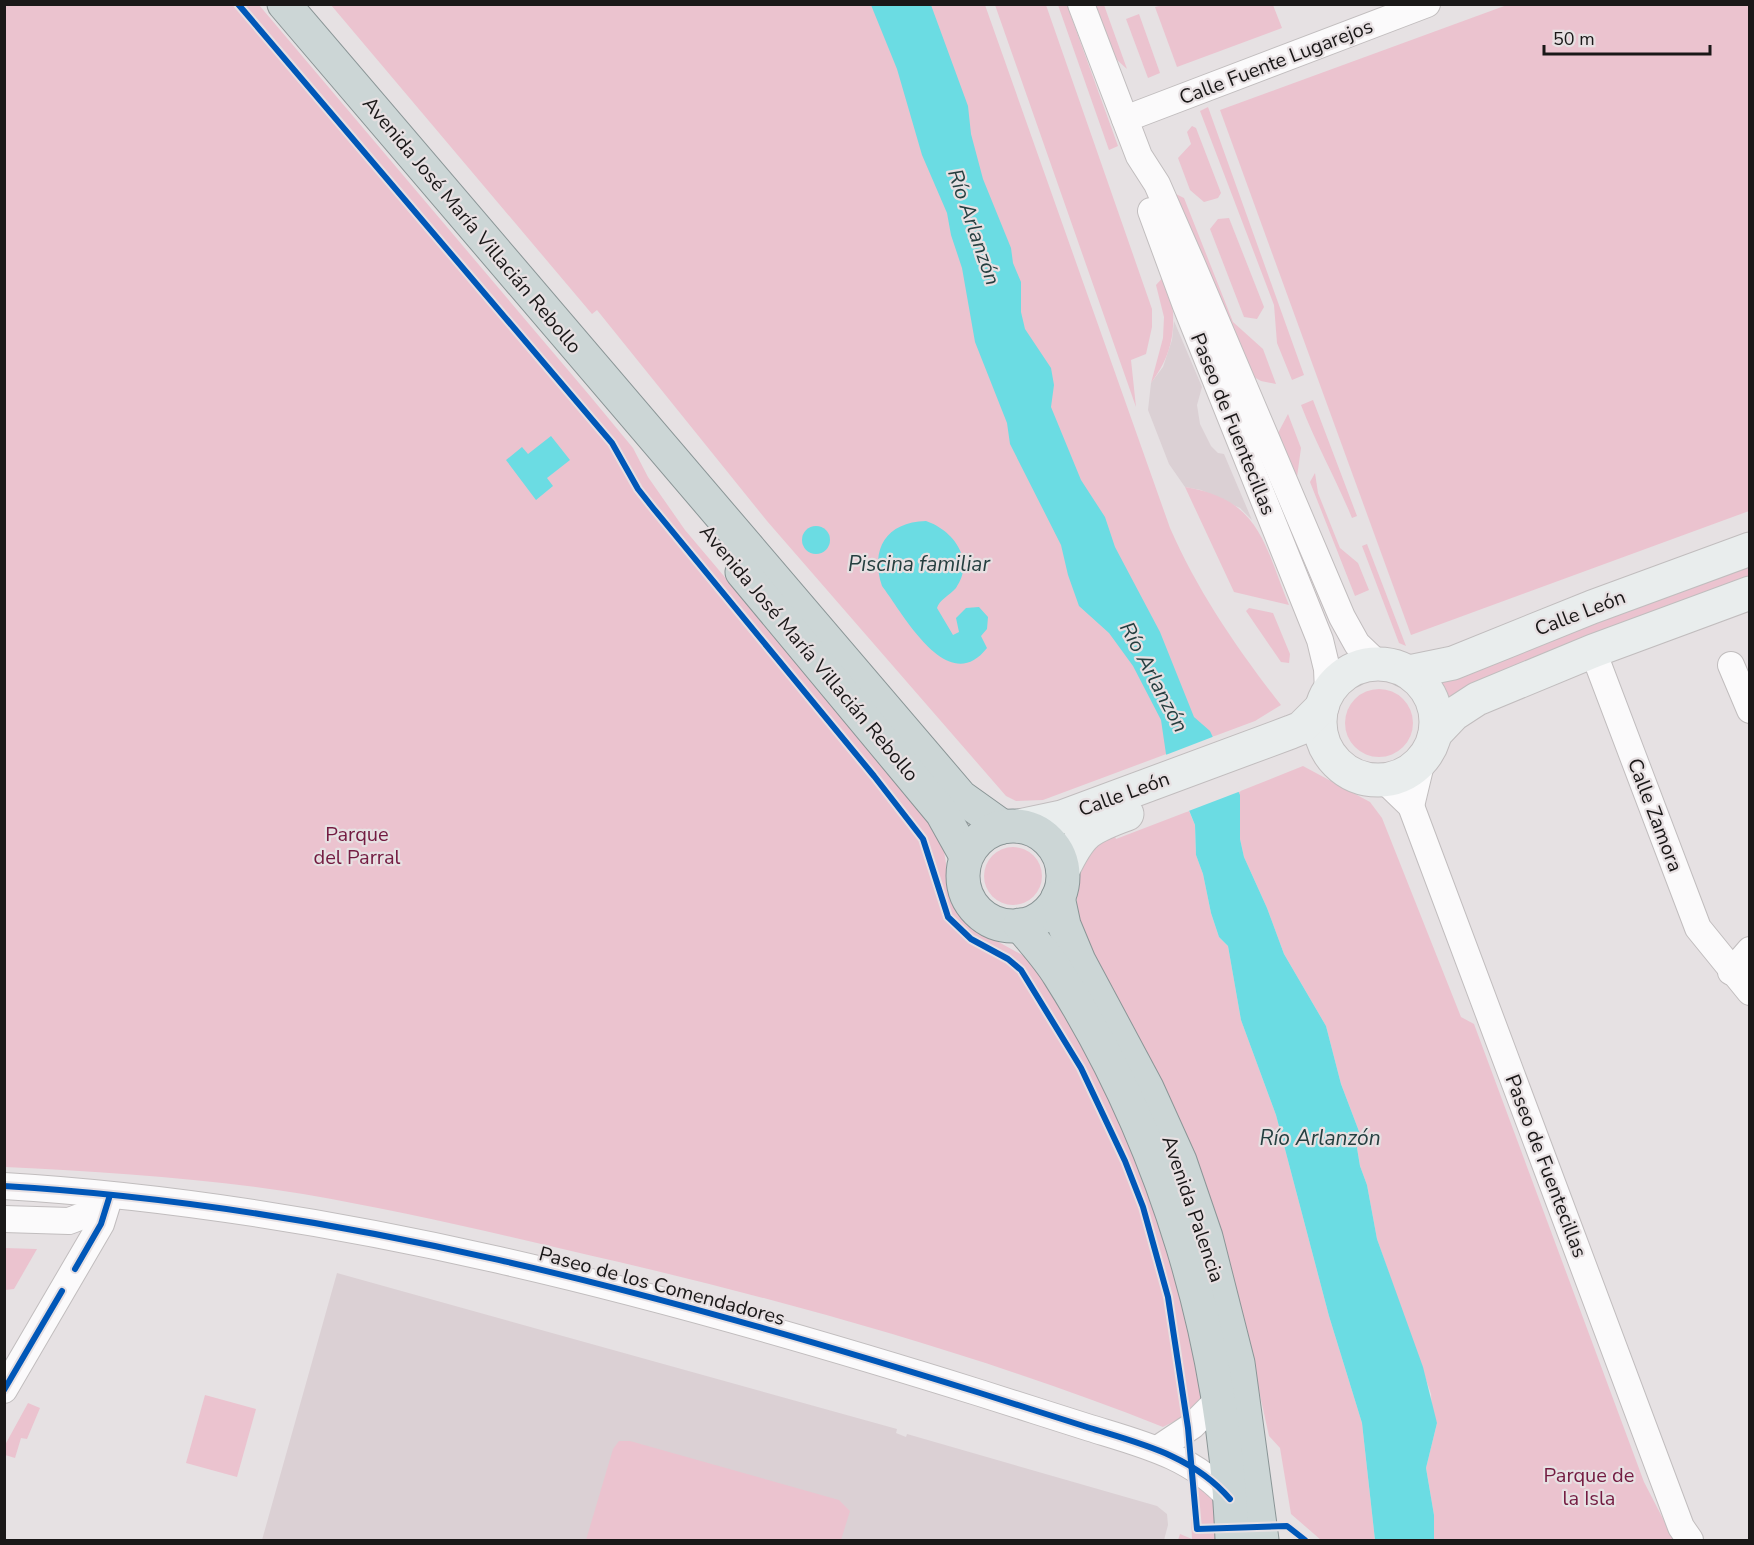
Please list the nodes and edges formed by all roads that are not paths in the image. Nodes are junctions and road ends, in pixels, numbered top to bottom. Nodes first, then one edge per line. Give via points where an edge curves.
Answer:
1 (284, 4) edge
2 (1081, 4) edge
3 (1427, 4) edge
4 (1125, 119) junction
5 (1139, 156) junction
6 (660, 446) junction
7 (1749, 549) edge
8 (1749, 593) edge
9 (1593, 651) junction
10 (1731, 665) dead end
11 (1393, 668) junction
12 (1325, 700) junction
13 (1749, 710) edge
14 (1294, 741) junction
15 (1428, 747) junction
16 (1344, 769) junction
17 (1383, 780) junction
18 (1411, 806) junction
19 (1106, 812) junction
20 (1011, 826) junction
21 (966, 856) junction
22 (1061, 884) junction
23 (1020, 925) junction
24 (1749, 950) edge
25 (1731, 972) junction
26 (1749, 992) edge
27 (4, 1186) edge
28 (110, 1195) junction
29 (4, 1219) edge
30 (52, 1222) junction
31 (75, 1269) junction
32 (4, 1390) edge
33 (1218, 1400) junction
34 (1159, 1448) junction
35 (1230, 1499) junction
36 (1685, 1534) edge
37 (1232, 1540) edge
38 (1262, 1540) edge

1 - 6 highway, Avenida José María Villacián Rebollo
2 - 4 street, Paseo de Fuentecillas
3 - 4 street, Calle Fuente Lugarejos
4 - 5 street, Paseo de Fuentecillas
5 - 11 street, Paseo de Fuentecillas via 1157,183 1342,617 1358,644
5 - 12 street, Paseo de Fuentecillas via 1141,180 1186,306 1320,640 1327,669
6 - 20 highway, Avenida José María Villacián Rebollo via 961,797
6 - 21 highway, Avenida José María Villacián Rebollo via 681,495 942,813
7 - 11 main road, Calle León via 1459,661
8 - 9 main road, Calle León
9 - 15 main road, Calle León via 1470,702 1454,714
9 - 25 street, Calle Zamora via 1698,928
10 - 13 street
11 - 12 main road via 1358,667 1342,676
11 - 15 main road via 1422,684 1431,699 1436,717
12 - 14 main road, Calle León
12 - 16 main road via 1321,735
14 - 16 main road
14 - 19 main road, Calle León
15 - 17 main road via 1404,774
15 - 18 street
16 - 17 main road via 1360,777
17 - 18 street, Paseo de Fuentecillas
18 - 36 street, Paseo de Fuentecillas
19 - 20 main road, Calle León
19 - 22 main road, Calle León via 1082,836
20 - 21 highway via 982,836
20 - 22 highway via 1047,839 1059,856
21 - 23 highway via 964,886 977,911 997,923
22 - 23 highway via 1044,916
22 - 38 highway, Avenida Palencia via 1064,925 1147,1088 1180,1161 1206,1237 1238,1363
23 - 33 highway, Avenida Palencia via 1058,973 1117,1079 1143,1136 1180,1240
24 - 25 street
25 - 26 street, Calle Zamora
27 - 28 street, Paseo de los Comendadores
28 - 30 street via 86,1217
28 - 31 street via 101,1224
28 - 34 street, Paseo de los Comendadores via 345,1228 623,1289
29 - 30 street
30 - 31 street via 73,1244
31 - 32 street
33 - 34 street via 1192,1426
33 - 35 highway, Avenida Palencia
34 - 35 street, Paseo de los Comendadores via 1207,1474
35 - 37 highway, Avenida Palencia

